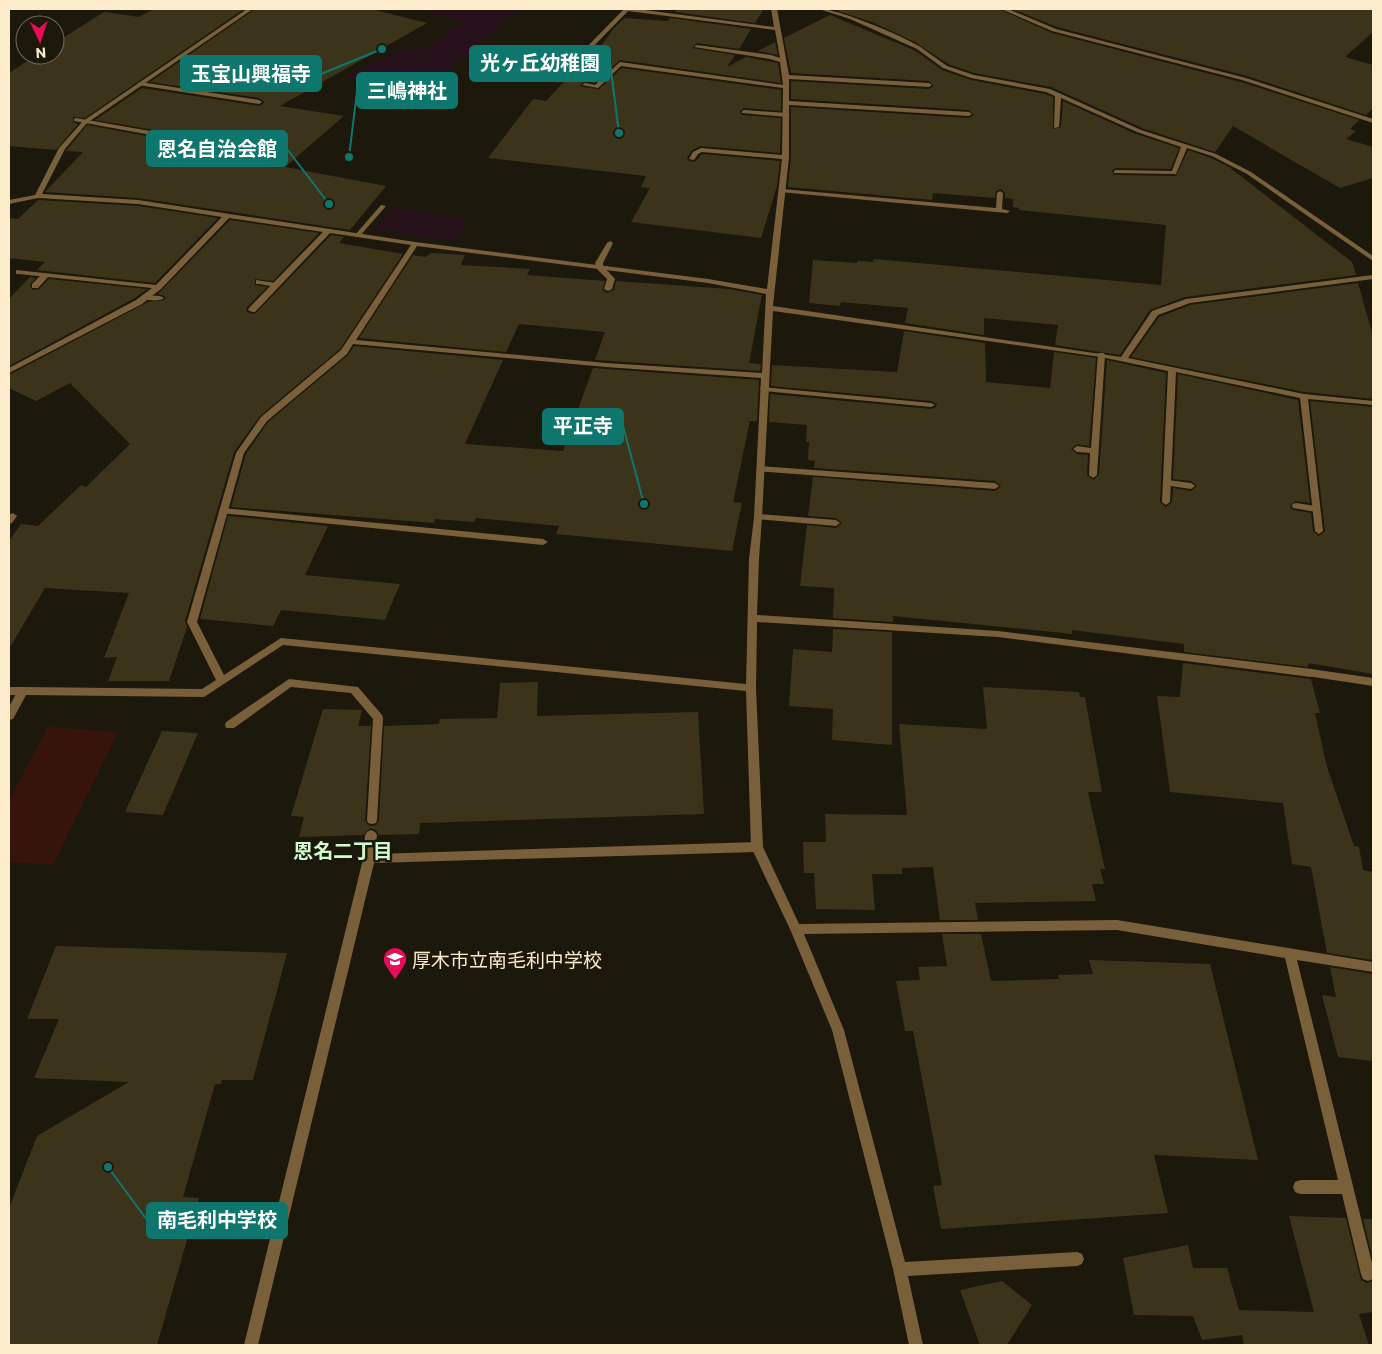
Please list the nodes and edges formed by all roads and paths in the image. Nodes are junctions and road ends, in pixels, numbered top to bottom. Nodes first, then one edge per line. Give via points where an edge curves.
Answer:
1 (250, 9) edge
2 (627, 9) edge
3 (774, 9) edge
4 (822, 9) edge
5 (1004, 9) edge
6 (777, 29) junction
7 (696, 47) dead end
8 (581, 56) dead end
9 (783, 61) junction
10 (786, 77) junction
11 (140, 84) junction
12 (929, 85) dead end
13 (586, 86) dead end
14 (787, 87) junction
15 (1058, 96) junction
16 (259, 102) dead end
17 (787, 103) junction
18 (744, 112) dead end
19 (969, 114) dead end
20 (787, 115) junction
21 (76, 120) dead end
22 (1373, 121) edge
23 (85, 122) junction
24 (1056, 127) dead end
25 (190, 140) dead end
26 (1185, 145) junction
27 (786, 157) junction
28 (692, 159) dead end
29 (1246, 164) dead end
30 (1238, 167) junction
31 (1116, 172) dead end
32 (782, 192) junction
33 (1000, 193) dead end
34 (38, 196) junction
35 (9, 202) edge
36 (383, 206) dead end
37 (999, 210) junction
38 (1007, 211) dead end
39 (227, 216) junction
40 (328, 231) junction
41 (357, 236) junction
42 (415, 244) junction
43 (610, 244) dead end
44 (1373, 259) edge
45 (600, 267) junction
46 (19, 272) dead end
47 (46, 275) junction
48 (1373, 277) edge
49 (259, 282) dead end
50 (276, 285) junction
51 (35, 286) dead end
52 (158, 287) junction
53 (608, 290) dead end
54 (770, 292) junction
55 (145, 297) junction
56 (160, 298) dead end
57 (770, 308) junction
58 (252, 310) dead end
59 (353, 342) junction
60 (1101, 355) junction
61 (1123, 359) junction
62 (1172, 369) junction
63 (9, 371) edge
64 (764, 376) junction
65 (764, 389) junction
66 (1304, 396) junction
67 (1373, 403) edge
68 (931, 405) dead end
69 (1077, 449) dead end
70 (1094, 451) junction
71 (760, 469) junction
72 (1093, 475) dead end
73 (1167, 483) junction
74 (995, 486) dead end
75 (1191, 486) dead end
76 (1166, 502) dead end
77 (1296, 506) dead end
78 (1316, 509) junction
79 (223, 512) junction
80 (758, 517) junction
81 (836, 523) dead end
82 (1319, 531) dead end
83 (543, 542) dead end
84 (754, 618) junction
85 (222, 681) junction
86 (1373, 682) edge
87 (751, 688) junction
88 (9, 691) edge
89 (23, 691) junction
90 (9, 716) edge
91 (230, 725) dead end
92 (372, 820) dead end
93 (371, 835) dead end
94 (757, 847) junction
95 (368, 859) junction
96 (796, 929) junction
97 (1290, 954) junction
98 (1373, 967) edge
99 (1300, 1187) dead end
100 (1347, 1187) junction
101 (1077, 1260) dead end
102 (900, 1269) junction
103 (1368, 1274) dead end
104 (250, 1345) edge
105 (916, 1345) edge

1 - 11 street
2 - 6 street
2 - 8 street
3 - 6 street
4 - 15 street via 852,18 919,48 945,67 973,77 1048,90
5 - 22 street via 1054,30 1244,79
6 - 9 street
7 - 9 street
9 - 10 street
10 - 12 street via 900,87
10 - 14 street
11 - 16 street
11 - 23 street
13 - 14 street via 596,87 620,64
14 - 17 street
15 - 24 street
15 - 26 street via 1139,131
17 - 19 street via 944,116
17 - 20 street
18 - 20 street
20 - 27 street
21 - 23 street
23 - 25 street
23 - 34 street via 62,148
26 - 30 street
26 - 31 street via 1174,173
27 - 28 street via 701,150
27 - 32 street
29 - 30 street
30 - 44 street
32 - 37 street
32 - 54 street
33 - 37 street
34 - 35 street
34 - 39 street via 138,202
36 - 41 street
37 - 38 street
39 - 40 street
39 - 52 street
40 - 41 street
40 - 50 street
41 - 42 street
42 - 45 street
42 - 59 street
43 - 45 street via 599,263
45 - 53 street via 611,279
45 - 54 street
46 - 47 street
47 - 51 street
47 - 52 street
48 - 61 street via 1189,301 1155,313
49 - 50 street
50 - 58 street
52 - 55 street
54 - 57 street
55 - 56 street
55 - 63 street
57 - 60 street
57 - 64 street
59 - 64 street via 586,364
59 - 79 street via 264,419 240,453
60 - 61 street
60 - 70 street
61 - 62 street
62 - 66 street
62 - 73 street
64 - 65 street
65 - 68 street
65 - 71 street
66 - 67 street
66 - 78 street
69 - 70 street
70 - 72 street
71 - 74 street
71 - 80 street
73 - 75 street
73 - 76 street
77 - 78 street
78 - 82 street
79 - 83 street
79 - 85 street via 192,622
80 - 81 street
80 - 84 street
84 - 86 street via 998,634
84 - 87 street
85 - 87 street via 281,641
85 - 89 street via 204,693
87 - 94 street
88 - 89 street
89 - 90 street
91 - 92 street via 289,683 354,690 378,718
93 - 95 street
94 - 95 street
94 - 96 street
95 - 104 street
96 - 97 street via 1117,925
96 - 102 street via 838,1030
97 - 98 street
97 - 100 street
99 - 100 street
100 - 103 street
101 - 102 street
102 - 105 street

